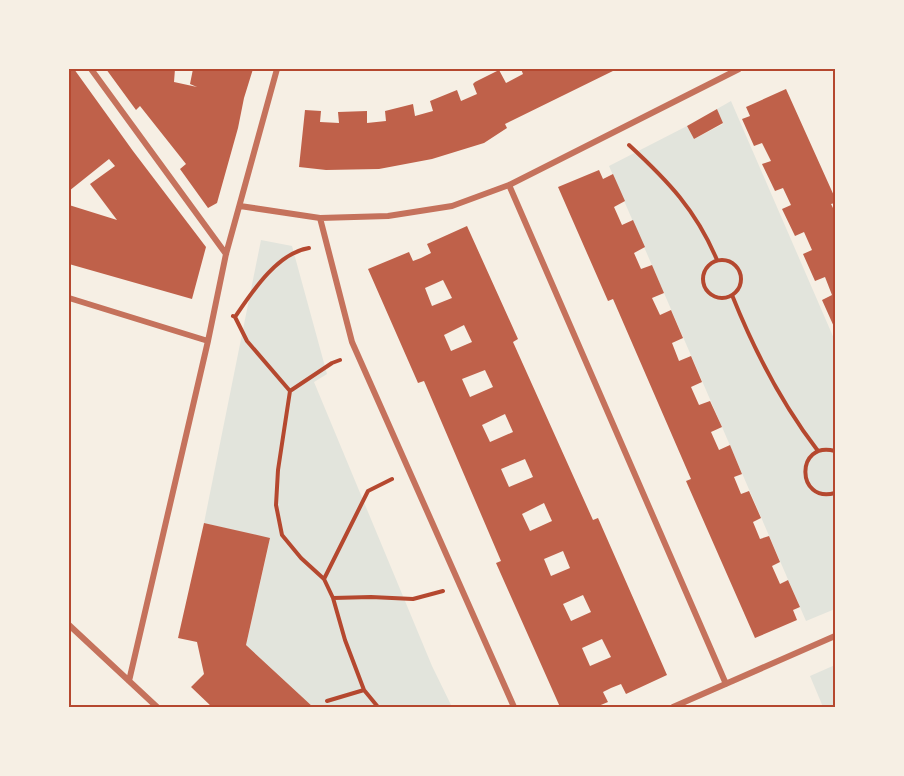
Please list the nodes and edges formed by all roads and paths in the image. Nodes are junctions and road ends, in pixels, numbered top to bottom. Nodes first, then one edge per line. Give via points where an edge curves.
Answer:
1 (92, 69) edge
2 (277, 69) edge
3 (739, 69) edge
4 (614, 132) junction
5 (509, 185) junction
6 (240, 206) junction
7 (320, 218) junction
8 (327, 245) junction
9 (226, 254) junction
10 (717, 260) junction
11 (732, 295) junction
12 (69, 298) edge
13 (215, 310) junction
14 (235, 317) junction
15 (208, 341) junction
16 (357, 353) junction
17 (290, 391) junction
18 (818, 451) junction
19 (835, 451) edge
20 (409, 470) junction
21 (835, 493) edge
22 (324, 579) junction
23 (461, 587) junction
24 (333, 598) junction
25 (69, 625) edge
26 (835, 636) edge
27 (129, 681) junction
28 (726, 684) junction
29 (364, 690) junction
30 (327, 701) dead end
31 (157, 707) edge
32 (378, 707) edge
33 (514, 707) edge
34 (673, 707) edge

1 - 9 street
2 - 6 street
3 - 4 street
4 - 5 street
4 - 10 path via 687,206
5 - 7 street via 452,206 388,216
5 - 28 street
6 - 7 street
6 - 9 street
7 - 8 street
8 - 14 path via 299,249 282,260
8 - 16 street
9 - 13 street
10 - 11 path via 729,260 738,268 739,286
10 - 11 path via 703,273 704,286 713,296
11 - 18 path via 765,368
12 - 15 street
13 - 14 path
13 - 15 street
14 - 17 path via 247,340
15 - 27 street
16 - 17 path via 332,363
16 - 20 street
17 - 22 path via 276,505 282,535
18 - 19 path
18 - 21 path via 807,462 807,483 818,493
20 - 22 path via 368,491
20 - 23 street
22 - 24 path
23 - 24 path via 413,599
23 - 33 street
24 - 29 path
25 - 27 street
26 - 28 street
27 - 31 street
28 - 34 street
29 - 30 path
29 - 32 path

